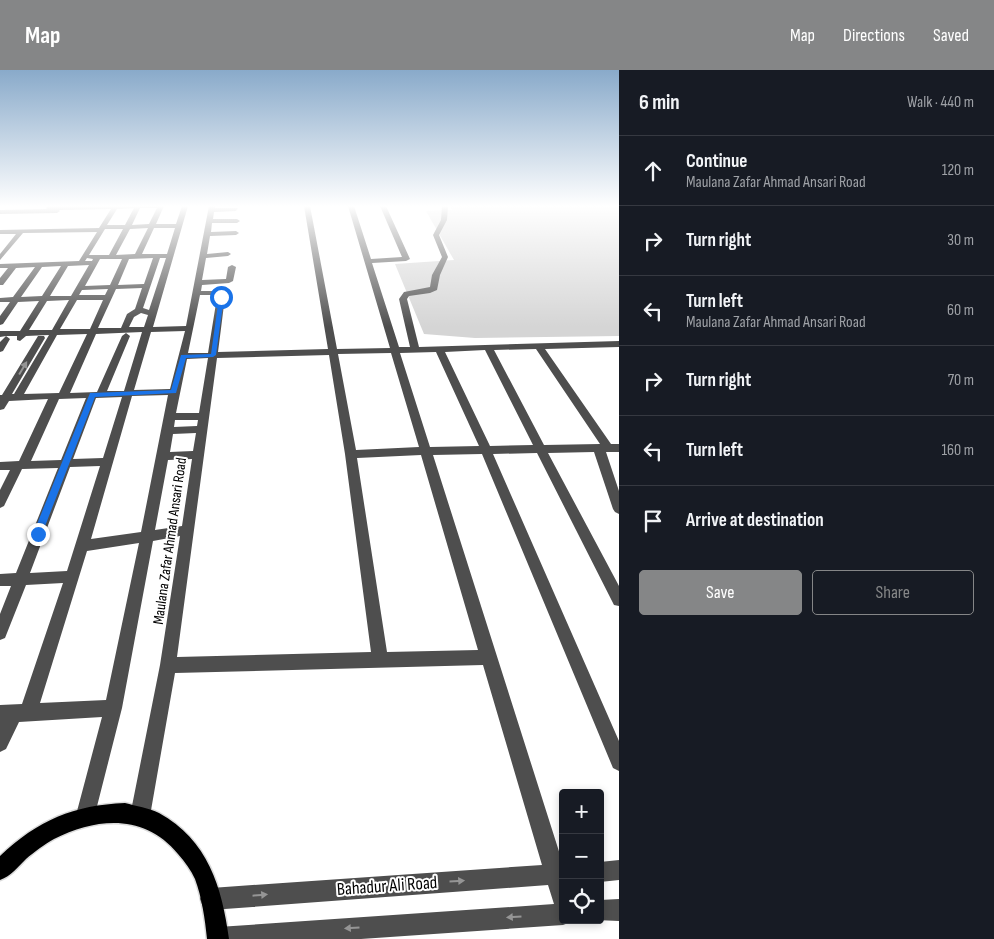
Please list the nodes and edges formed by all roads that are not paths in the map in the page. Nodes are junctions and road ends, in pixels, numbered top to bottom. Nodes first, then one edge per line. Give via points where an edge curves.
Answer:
1 (11, 247) edge
2 (92, 247) edge
3 (117, 247) edge
4 (142, 247) edge
5 (168, 247) edge
6 (205, 247) edge
7 (314, 247) edge
8 (364, 247) edge
9 (401, 247) edge
10 (440, 247) edge
11 (228, 254) dead end
12 (112, 256) junction
13 (127, 256) junction
14 (138, 256) junction
15 (163, 256) junction
16 (203, 256) junction
17 (0, 258) edge
18 (83, 260) junction
19 (96, 260) junction
20 (368, 261) junction
21 (66, 264) junction
22 (40, 265) junction
23 (0, 266) edge
24 (14, 266) junction
25 (232, 267) dead end
26 (0, 283) edge
27 (147, 286) junction
28 (113, 287) junction
29 (81, 288) junction
30 (198, 288) junction
31 (109, 297) junction
32 (44, 298) junction
33 (75, 298) junction
34 (0, 300) edge
35 (16, 300) junction
36 (140, 310) junction
37 (153, 314) junction
38 (0, 322) edge
39 (189, 331) junction
40 (148, 332) junction
41 (125, 333) junction
42 (92, 334) junction
43 (54, 335) junction
44 (22, 336) junction
45 (2, 337) edge
46 (41, 338) junction
47 (619, 344) edge
48 (539, 347) junction
49 (488, 348) junction
50 (0, 349) edge
51 (395, 350) junction
52 (415, 350) junction
53 (439, 350) junction
54 (334, 352) junction
55 (213, 355) junction
56 (183, 356) junction
57 (174, 392) junction
58 (129, 394) junction
59 (97, 395) junction
60 (59, 396) junction
61 (17, 398) junction
62 (2, 401) edge
63 (170, 417) junction
64 (204, 423) junction
65 (168, 431) junction
66 (609, 449) edge
67 (486, 450) junction
68 (426, 451) junction
69 (541, 451) junction
70 (351, 454) junction
71 (199, 455) junction
72 (162, 456) junction
73 (107, 462) junction
74 (65, 463) junction
75 (21, 465) junction
76 (0, 466) edge
77 (0, 503) edge
78 (619, 508) edge
79 (188, 530) junction
80 (147, 536) junction
81 (82, 546) junction
82 (72, 577) junction
83 (0, 580) edge
84 (20, 580) junction
85 (619, 600) edge
86 (0, 633) edge
87 (489, 657) junction
88 (380, 660) junction
89 (168, 665) junction
90 (112, 708) junction
91 (14, 713) edge
92 (0, 743) edge
93 (619, 762) edge
94 (86, 815) junction
95 (140, 816) junction
96 (0, 870) edge
97 (619, 870) edge
98 (604, 872) edge
99 (559, 874) edge
100 (212, 899) junction
101 (619, 910) edge
102 (604, 911) edge
103 (559, 914) edge
104 (218, 938) edge

1 - 17 street
2 - 18 street
3 - 12 street
4 - 14 street
5 - 15 street
6 - 16 street, Maulana Zafar Ahmad Ansari Road
7 - 54 street
8 - 20 street
9 - 20 street via 404,260
10 - 52 street via 444,260 434,288 406,294 403,300
11 - 16 street
12 - 13 street
12 - 19 street
13 - 14 street
13 - 28 street
14 - 15 street
15 - 27 street
15 - 37 street
16 - 30 street, Maulana Zafar Ahmad Ansari Road
18 - 19 street
18 - 21 street
19 - 29 street
20 - 51 street
21 - 22 street
21 - 32 street
22 - 24 street
22 - 35 street
23 - 24 street
24 - 26 street
25 - 30 street via 229,281
27 - 28 street
27 - 36 street
28 - 29 street
28 - 31 street
29 - 33 street
30 - 39 street, Maulana Zafar Ahmad Ansari Road
30 - 55 street, Maulana Zafar Ahmad Ansari Road via 221,297
31 - 33 street
31 - 42 street
32 - 33 street
32 - 35 street
32 - 44 street
33 - 43 street
34 - 35 street
35 - 38 street
36 - 37 street
36 - 41 street via 130,316
37 - 40 street
39 - 40 street
39 - 56 street, Maulana Zafar Ahmad Ansari Road
40 - 41 street
40 - 58 street
41 - 42 street
41 - 59 street
42 - 43 street
42 - 60 street
43 - 44 street
43 - 46 street
43 - 61 street
44 - 45 street
44 - 46 street
45 - 50 street
62 -> 46 street
47 - 48 street
48 - 49 street
48 - 66 street
49 - 53 street
49 - 69 street
51 - 52 street
51 - 54 street
51 - 68 street
52 - 53 street
53 - 67 street
54 - 55 street
54 - 70 street
55 - 56 street
55 - 64 street, Maulana Zafar Ahmad Ansari Road
56 - 57 street, Maulana Zafar Ahmad Ansari Road
57 - 58 street
57 - 63 street, Maulana Zafar Ahmad Ansari Road
58 - 59 street
58 - 73 street
59 - 60 street
59 - 74 street
60 - 61 street
60 - 75 street
61 - 62 street
63 - 64 street
63 - 65 street, Maulana Zafar Ahmad Ansari Road
64 - 65 street
64 - 71 street, Maulana Zafar Ahmad Ansari Road
65 - 72 street, Maulana Zafar Ahmad Ansari Road
66 - 69 street
66 - 78 street
67 - 68 street
67 - 69 street
67 - 93 street
68 - 70 street
68 - 87 street
69 - 85 street
70 - 88 street
71 - 72 street
71 - 79 street, Maulana Zafar Ahmad Ansari Road
72 - 80 street, Maulana Zafar Ahmad Ansari Road
73 - 74 street
73 - 81 street
74 - 75 street
74 - 84 street
75 - 76 street
75 - 77 street
79 - 80 street
79 - 89 street, Maulana Zafar Ahmad Ansari Road
80 - 81 street
80 - 90 street, Maulana Zafar Ahmad Ansari Road
81 - 82 street
82 - 84 street
82 - 91 street
83 - 84 street
84 - 86 street
87 - 88 street
87 - 99 street
88 - 89 street
89 - 95 street, Maulana Zafar Ahmad Ansari Road
90 - 91 street
90 - 94 street, Maulana Zafar Ahmad Ansari Road
91 - 92 street
94 - 95 main road via 123,812
94 - 96 main road via 36,839
95 - 100 main road via 156,822 184,844 195,859
97 - 98 street
100 -> 99 street, Bahadur Ali Road
100 - 104 main road
101 - 102 street
103 -> 104 street

